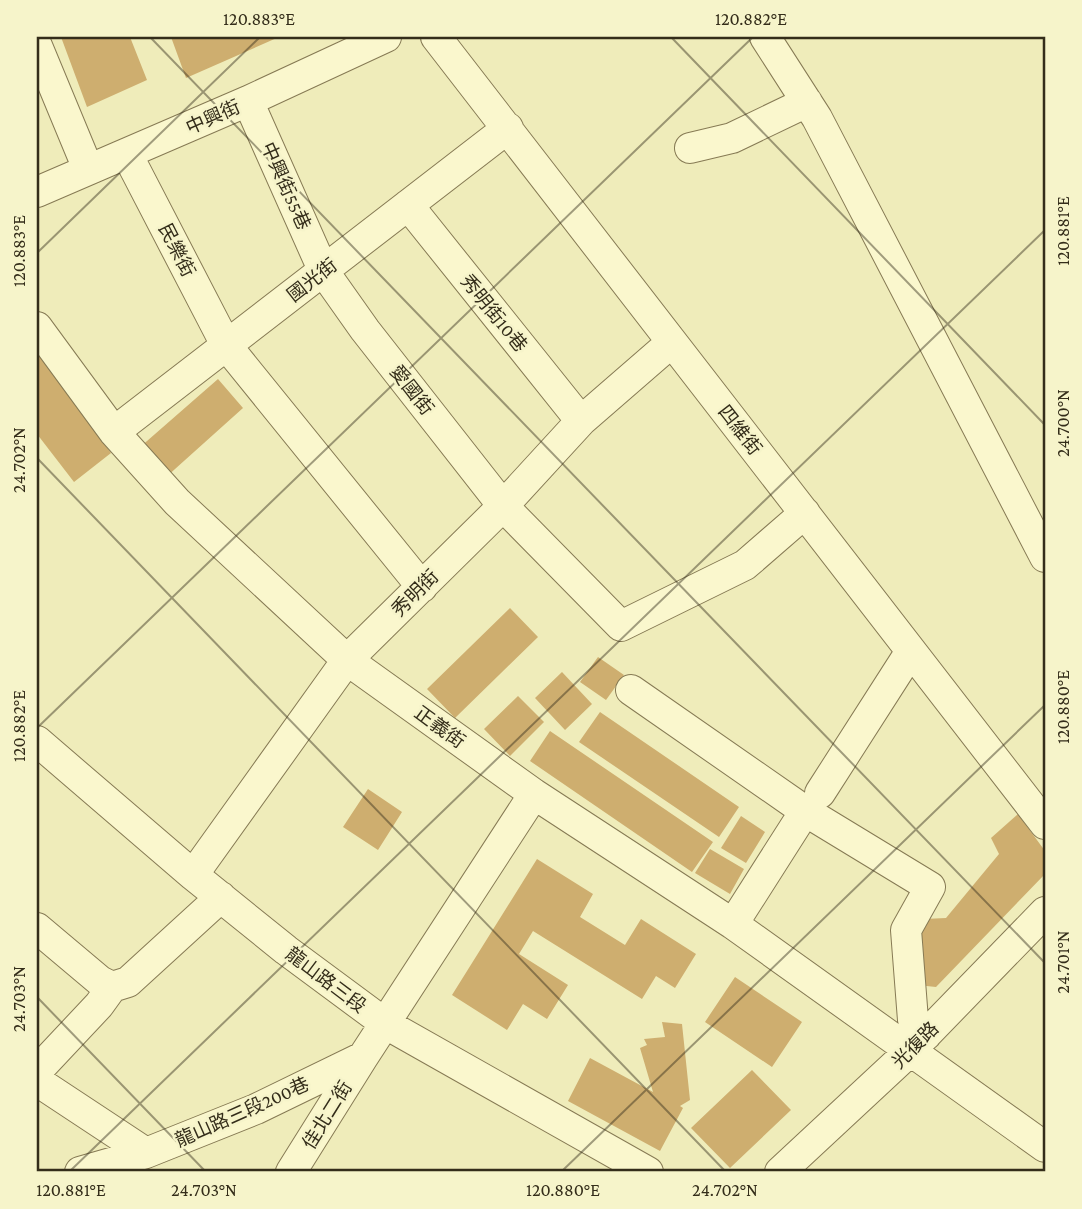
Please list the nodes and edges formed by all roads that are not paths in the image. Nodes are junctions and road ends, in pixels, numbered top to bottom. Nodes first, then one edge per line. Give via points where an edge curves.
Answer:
1 (386, 37) edge
2 (436, 37) edge
3 (765, 37) edge
4 (37, 46) edge
5 (248, 101) junction
6 (807, 102) junction
7 (508, 128) junction
8 (690, 148) dead end
9 (127, 154) junction
10 (88, 169) junction
11 (37, 192) edge
12 (408, 205) junction
13 (324, 272) junction
14 (37, 327) edge
15 (672, 342) junction
16 (226, 345) junction
17 (581, 421) junction
18 (114, 432) junction
19 (503, 506) junction
20 (805, 513) junction
21 (1045, 556) edge
22 (422, 587) junction
23 (911, 651) junction
24 (347, 660) junction
25 (631, 690) dead end
26 (37, 741) edge
27 (534, 794) junction
28 (812, 802) junction
29 (1045, 824) edge
30 (193, 875) junction
31 (221, 897) junction
32 (1045, 912) edge
33 (733, 924) junction
34 (37, 928) edge
35 (112, 987) junction
36 (386, 1024) junction
37 (918, 1043) junction
38 (363, 1057) junction
39 (37, 1071) edge
40 (37, 1081) edge
41 (1045, 1147) edge
42 (146, 1153) junction
43 (80, 1172) edge
44 (291, 1172) edge
45 (648, 1172) edge
46 (779, 1172) edge

1 - 5 street, 中興街
2 - 7 street, 四維街
3 - 6 street
4 - 10 street
5 - 9 street, 中興街
5 - 13 street, 中興街55巷
6 - 8 street via 732,138
6 - 21 street
7 - 12 street, 國光街
7 - 15 street, 四維街
9 - 10 street, 中興街
9 - 16 street, 民樂街
10 - 11 street, 中興街
12 - 13 street, 國光街
12 - 17 street, 秀明街10巷
13 - 16 street, 國光街
13 - 19 street, 愛國街
14 - 18 street, 正義街
15 - 17 street, 秀明街
15 - 20 street, 四維街
16 - 18 street, 國光街
16 - 22 street, 民樂街
17 - 19 street, 秀明街
18 - 24 street, 正義街 via 177,502
19 - 20 street, 愛國街 via 621,626 744,565
19 - 22 street, 秀明街
20 - 23 street, 四維街
22 - 24 street, 秀明街
23 - 28 street
23 - 29 street, 四維街
24 - 27 street, 正義街
24 - 30 street, 秀明街
25 - 28 street
26 - 30 street, 龍山路三段
27 - 33 street, 正義街
27 - 36 street, 龍山路三段200巷
28 - 33 street
28 - 37 street via 930,887 906,930
30 - 31 street, 龍山路三段
31 - 35 street via 128,982
31 - 36 street, 龍山路三段
32 - 37 street, 光復路
33 - 37 street, 正義街
34 - 35 street
35 - 39 street
36 - 38 street, 龍山路三段200巷
36 - 45 street, 龍山路三段
37 - 41 street, 正義街
37 - 46 street, 光復路
38 - 42 street, 龍山路三段200巷 via 256,1109
38 - 44 street, 佳北二街
40 - 42 street
42 - 43 street, 龍山路三段200巷

